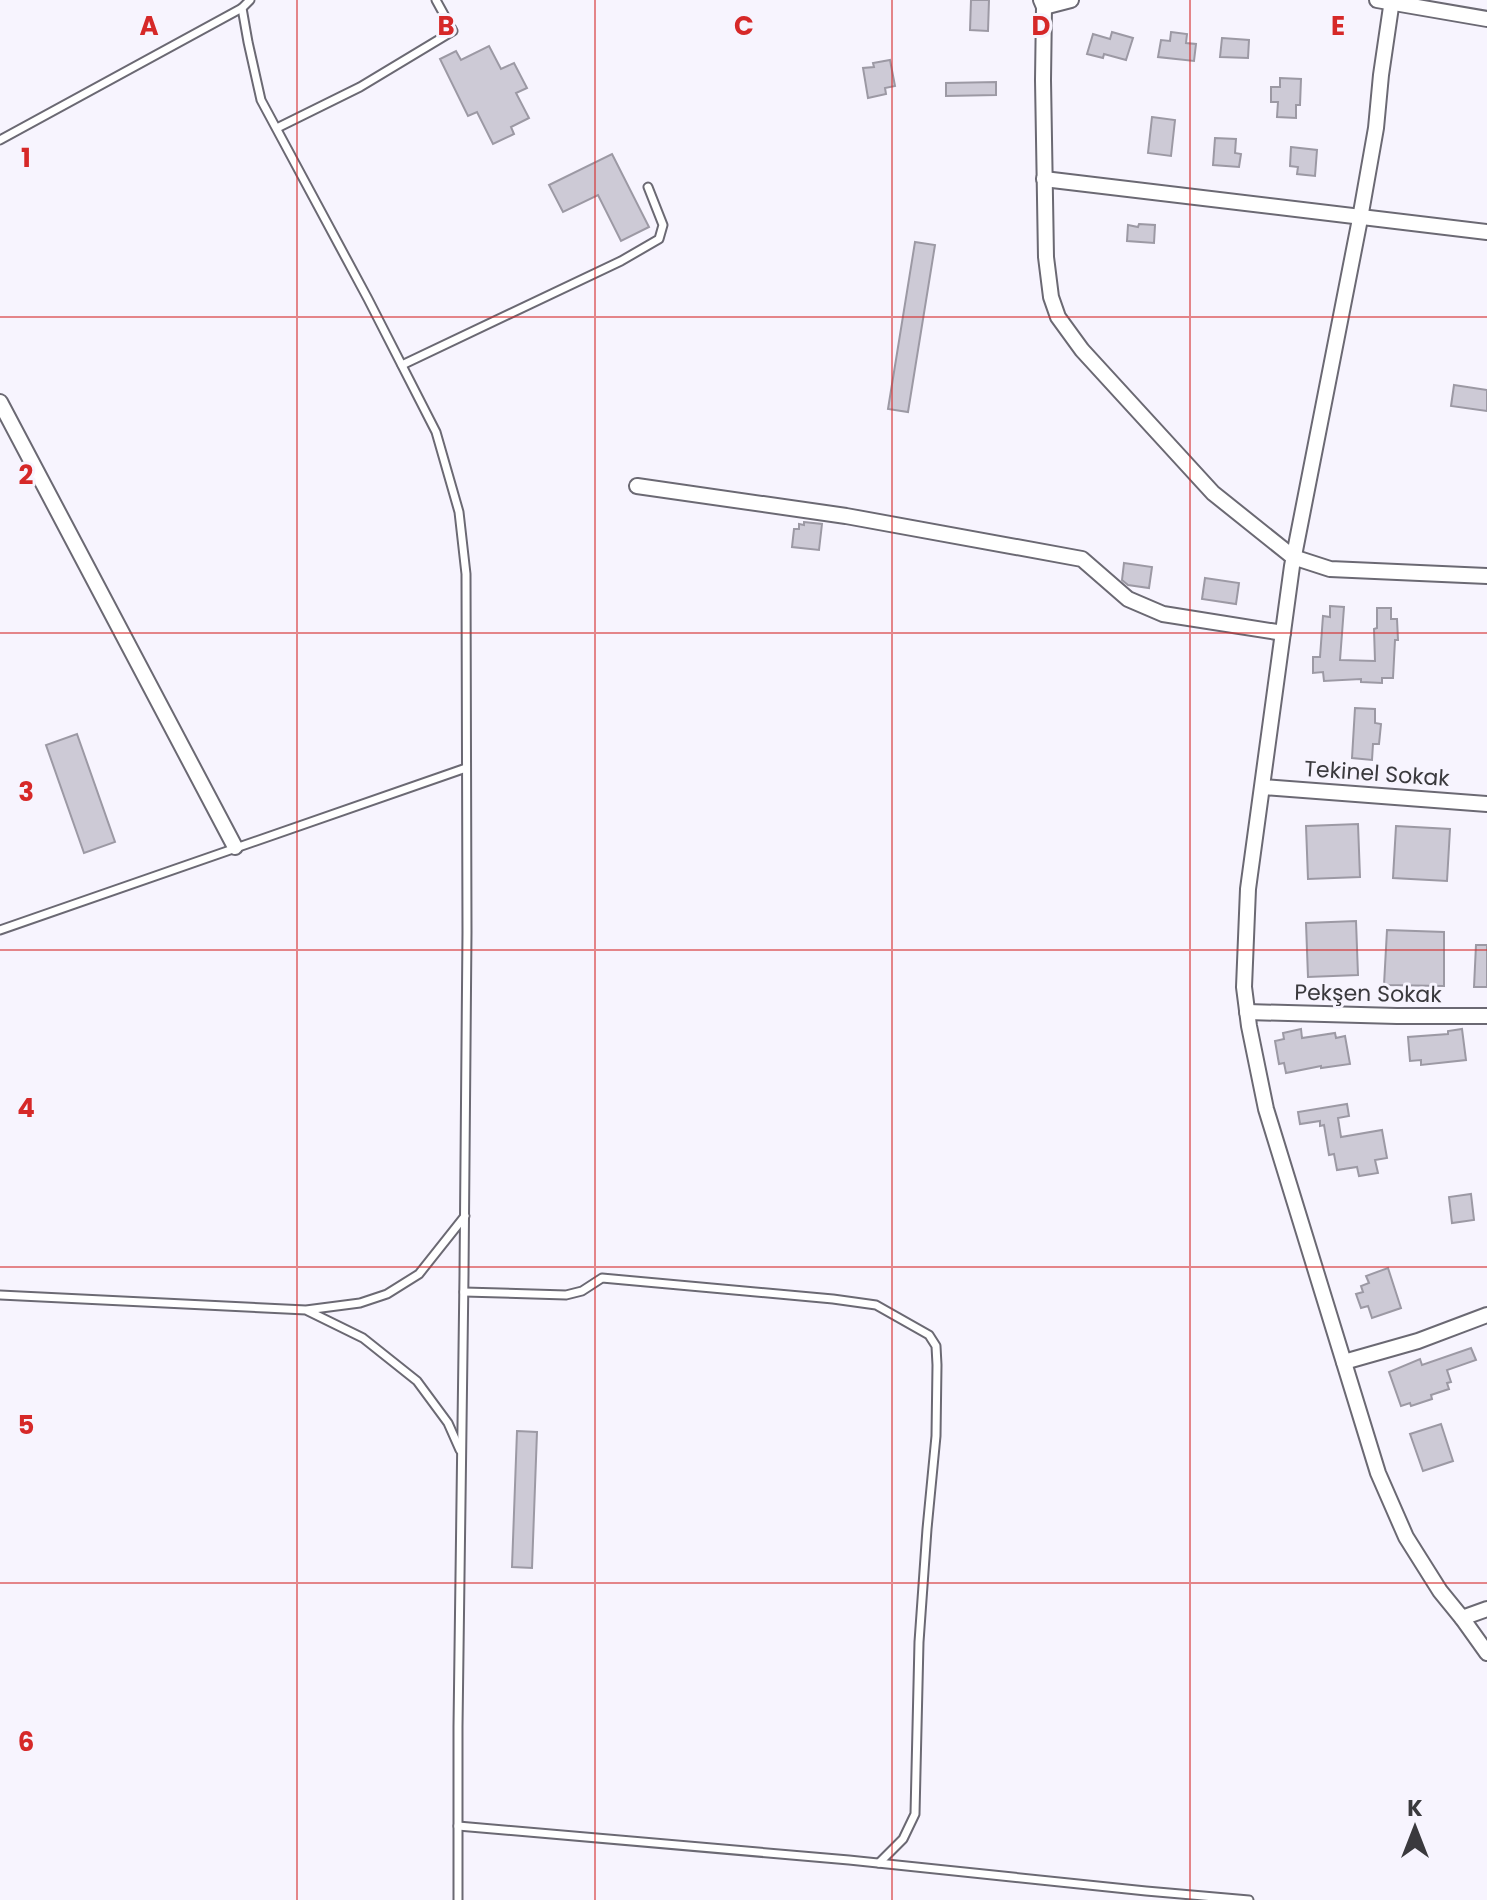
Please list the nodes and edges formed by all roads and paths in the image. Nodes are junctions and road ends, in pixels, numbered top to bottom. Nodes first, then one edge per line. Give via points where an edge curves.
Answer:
1 (250, 0) edge
2 (436, 0) edge
3 (1071, 0) edge
4 (1387, 1) edge
5 (1043, 3) edge
6 (242, 8) junction
7 (1487, 19) edge
8 (277, 128) junction
9 (0, 140) edge
10 (1044, 179) junction
11 (648, 187) dead end
12 (1360, 217) junction
13 (1487, 232) edge
14 (402, 365) junction
15 (0, 402) edge
16 (637, 486) dead end
17 (1293, 557) junction
18 (1487, 576) edge
19 (1283, 633) junction
20 (466, 768) junction
21 (1263, 787) junction
22 (1487, 804) edge
23 (235, 847) junction
24 (0, 930) edge
25 (1247, 1012) junction
26 (1487, 1016) edge
27 (465, 1216) junction
28 (464, 1292) junction
29 (0, 1295) edge
30 (306, 1310) junction
31 (1487, 1315) edge
32 (1344, 1362) junction
33 (462, 1454) junction
34 (1487, 1609) edge
35 (1462, 1618) junction
36 (1487, 1653) edge
37 (458, 1826) junction
38 (879, 1863) junction
39 (458, 1900) edge
40 (1249, 1900) edge

1 - 6 lane
2 - 8 lane via 453,31 360,87
3 - 5 street
4 - 7 street
4 - 12 street via 1376,128
5 - 10 street
6 - 8 lane via 261,100
6 - 9 lane
8 - 14 lane
10 - 12 street
10 - 17 street via 1046,257 1058,317 1091,361 1213,493
11 - 14 lane via 663,225 659,239
12 - 13 street
12 - 17 street
14 - 20 lane via 436,432 459,512 466,574
15 - 23 street
16 - 19 street via 846,516 1082,559 1128,599 1163,614
17 - 18 street via 1330,569
17 - 19 street
19 - 21 street
20 - 23 lane
20 - 27 lane
21 - 22 street, Tekinel Sokak
21 - 25 street via 1248,889
23 - 24 lane
25 - 26 street, Pekşen Sokak
25 - 32 street via 1266,1109
27 - 28 lane
27 - 30 lane via 419,1274 387,1294
28 - 33 lane
28 - 38 lane via 566,1295 602,1278 833,1299 876,1305 929,1335 936,1346 936,1436 919,1642 915,1814 903,1839
29 - 30 lane
30 - 33 lane via 363,1338 417,1381 448,1423
31 - 32 street
32 - 35 street via 1378,1473 1406,1537
33 - 37 lane
34 - 35 street
35 - 36 street
37 - 38 lane
37 - 39 lane
38 - 40 lane

